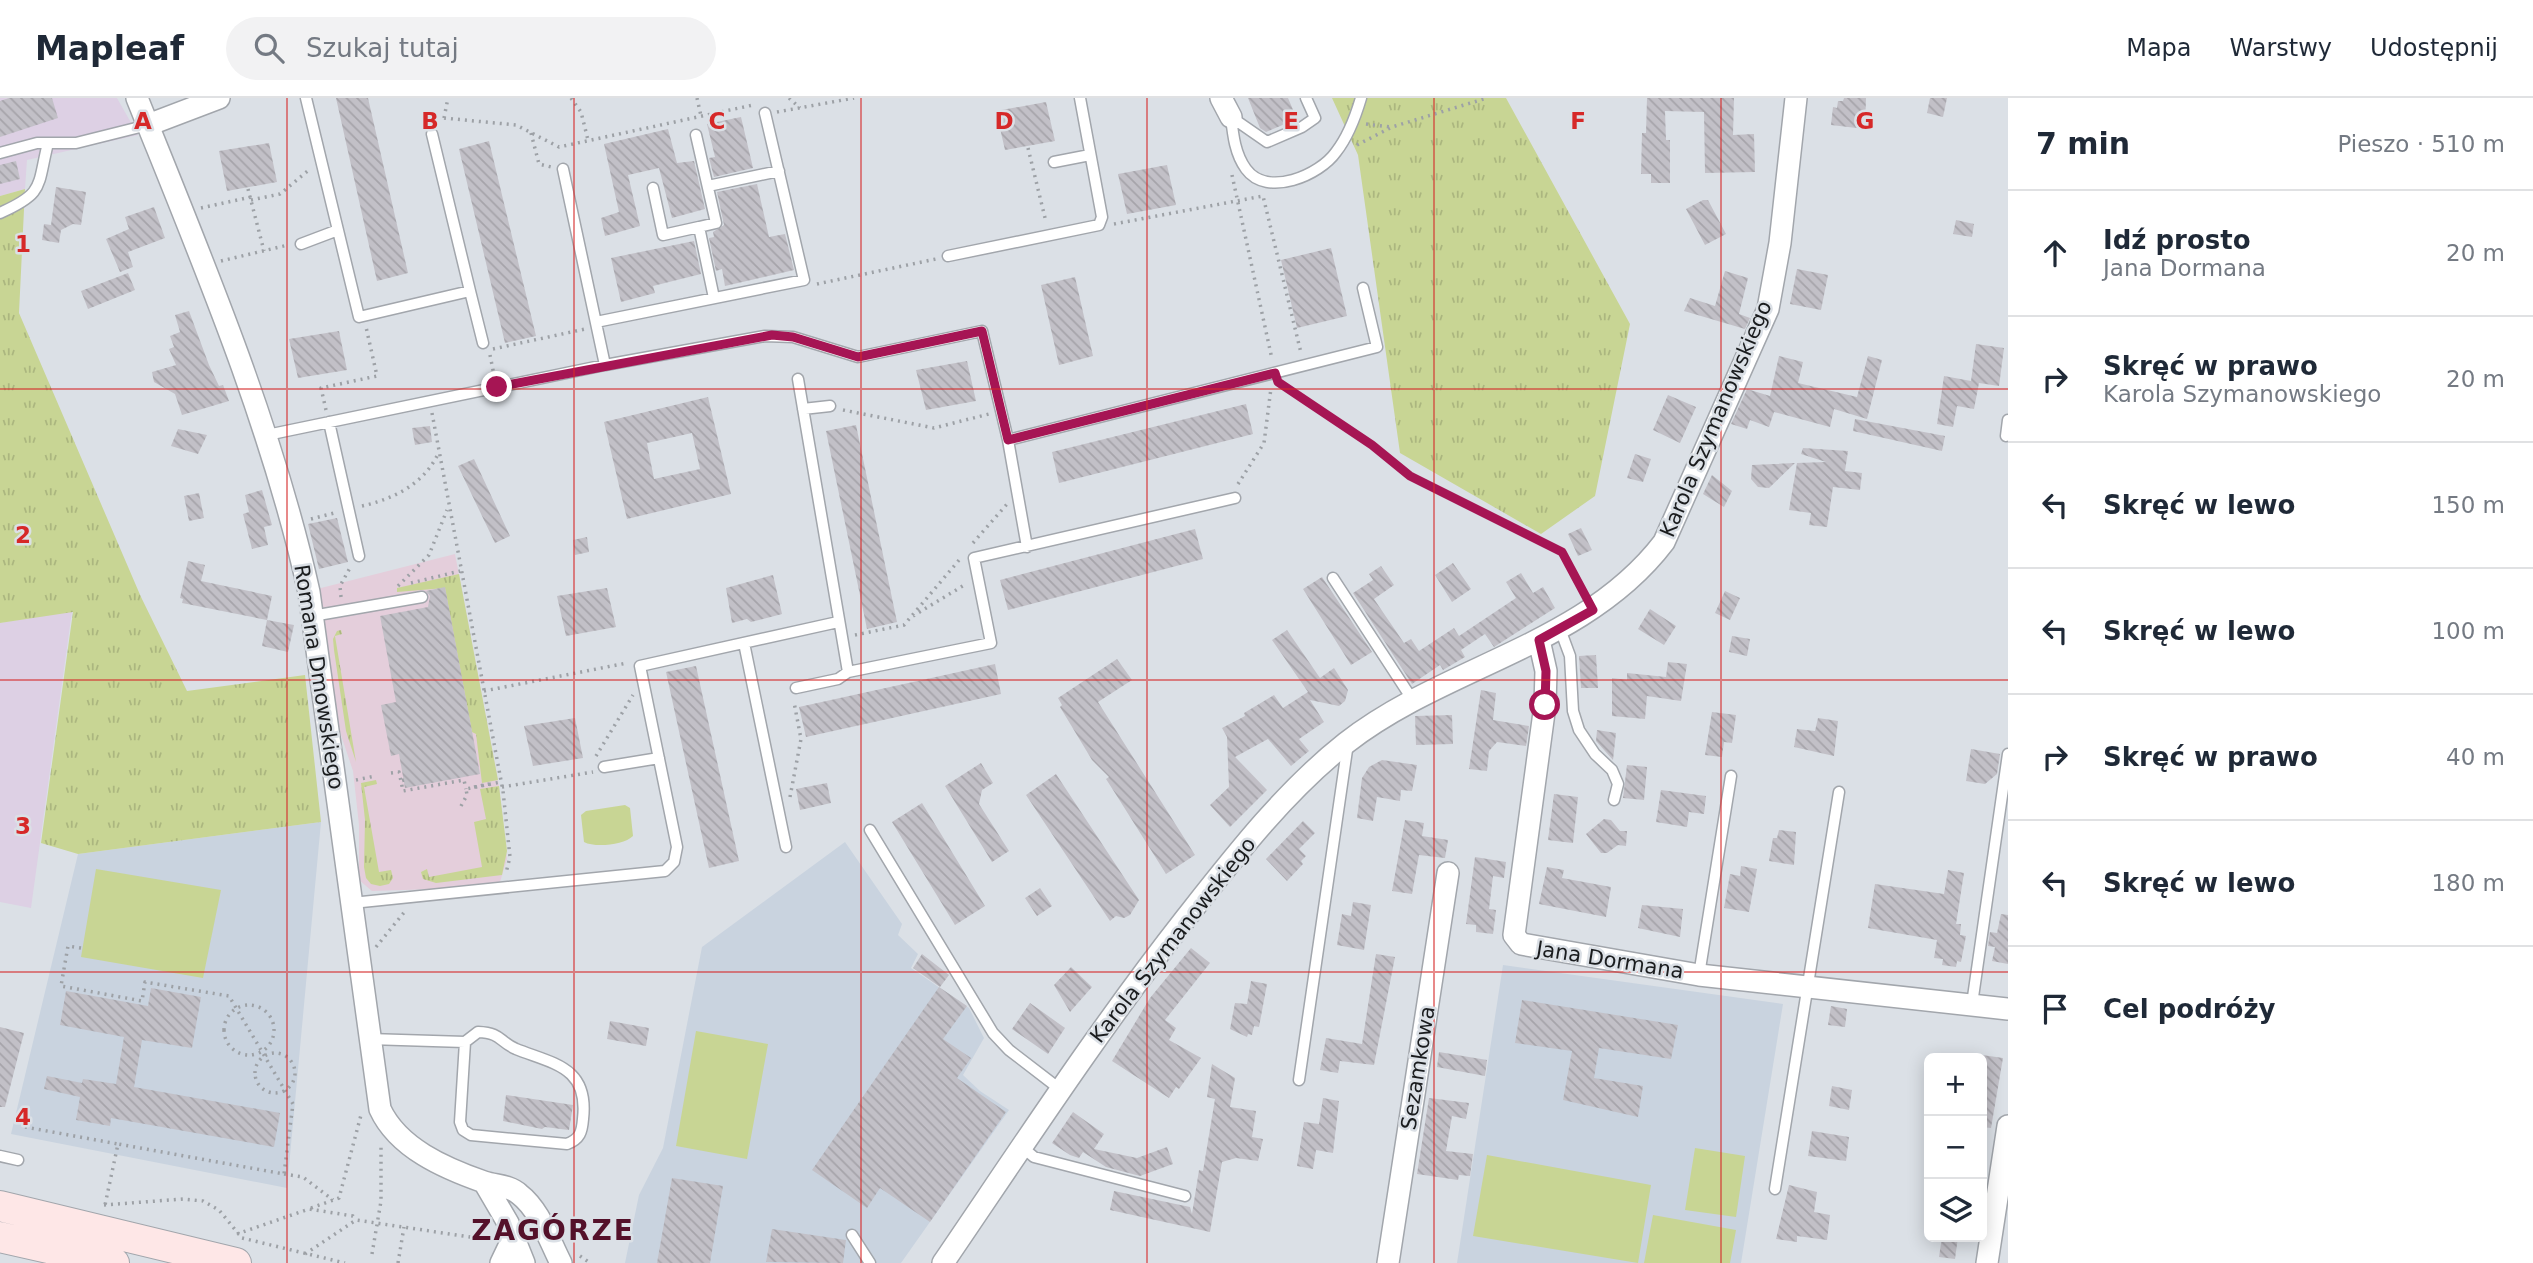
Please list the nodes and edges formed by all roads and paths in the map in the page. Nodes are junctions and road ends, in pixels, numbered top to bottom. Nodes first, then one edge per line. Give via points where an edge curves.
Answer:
1 (137, 98) edge
2 (219, 98) edge
3 (306, 98) edge
4 (448, 98) edge
5 (571, 98) edge
6 (697, 98) edge
7 (789, 98) edge
8 (854, 98) edge
9 (1080, 98) edge
10 (1221, 98) edge
11 (1306, 98) edge
12 (1362, 98) edge
13 (1487, 98) edge
14 (1796, 98) edge
15 (765, 108) joint
16 (800, 108) junction
17 (781, 111) dead end
18 (701, 116) junction
19 (1231, 117) junction
20 (444, 118) junction
21 (148, 125) junction
22 (531, 132) junction
23 (432, 134) joint
24 (696, 135) dead end
25 (588, 140) junction
26 (48, 143) junction
27 (1028, 148) dead end
28 (0, 153) edge
29 (1335, 154) junction
30 (1090, 155) junction
31 (538, 160) dead end
32 (1054, 162) dead end
33 (322, 164) junction
34 (1231, 166) dead end
35 (563, 169) dead end
36 (779, 172) junction
37 (708, 186) junction
38 (653, 188) dead end
39 (248, 189) dead end
40 (251, 198) junction
41 (1236, 200) junction
42 (196, 209) dead end
43 (0, 213) edge
44 (1099, 225) junction
45 (699, 227) junction
46 (338, 230) junction
47 (1049, 235) junction
48 (301, 244) joint
49 (264, 251) junction
50 (948, 256) joint
51 (216, 262) dead end
52 (804, 280) junction
53 (1363, 288) dead end
54 (470, 291) junction
55 (714, 298) junction
56 (363, 316) junction
57 (597, 324) junction
58 (483, 343) dead end
59 (606, 365) junction
60 (1304, 366) junction
61 (1275, 373) junction
62 (798, 379) dead end
63 (497, 387) junction
64 (429, 401) junction
65 (830, 406) joint
66 (803, 410) junction
67 (1001, 411) junction
68 (2008, 420) edge
69 (329, 422) junction
70 (267, 435) junction
71 (2006, 436) dead end
72 (1008, 440) junction
73 (439, 454) junction
74 (1235, 498) joint
75 (1019, 500) junction
76 (448, 508) junction
77 (348, 510) junction
78 (303, 521) dead end
79 (1027, 547) junction
80 (359, 556) joint
81 (978, 577) junction
82 (1333, 578) dead end
83 (398, 586) dead end
84 (422, 597) dead end
85 (343, 610) junction
86 (1593, 610) junction
87 (312, 616) junction
88 (911, 617) junction
89 (838, 622) junction
90 (1560, 629) junction
91 (841, 638) junction
92 (1539, 640) junction
93 (744, 643) junction
94 (640, 666) junction
95 (848, 672) junction
96 (796, 688) joint
97 (484, 691) junction
98 (645, 692) junction
99 (1414, 702) junction
100 (1349, 741) junction
101 (2008, 754) edge
102 (659, 758) junction
103 (604, 767) joint
104 (391, 773) dead end
105 (586, 773) junction
106 (375, 776) dead end
107 (1731, 776) dead end
108 (356, 780) dead end
109 (501, 784) junction
110 (466, 789) junction
111 (1839, 792) dead end
112 (1614, 800) dead end
113 (461, 806) dead end
114 (782, 826) junction
115 (870, 830) dead end
116 (786, 847) dead end
117 (1448, 873) dead end
118 (504, 878) dead end
119 (416, 896) junction
120 (352, 903) junction
121 (81, 948) dead end
122 (371, 948) dead end
123 (1699, 975) junction
124 (1809, 987) junction
125 (1972, 1004) junction
126 (236, 1008) junction
127 (2008, 1009) edge
128 (369, 1039) junction
129 (465, 1042) junction
130 (264, 1054) junction
131 (1299, 1080) dead end
132 (285, 1090) junction
133 (1061, 1090) junction
134 (364, 1113) dead end
135 (2008, 1126) edge
136 (25, 1127) dead end
137 (382, 1142) dead end
138 (118, 1144) junction
139 (1022, 1147) junction
140 (0, 1156) edge
141 (18, 1160) dead end
142 (284, 1174) junction
143 (484, 1182) junction
144 (1775, 1189) dead end
145 (1185, 1196) dead end
146 (333, 1200) junction
147 (0, 1206) edge
148 (309, 1209) junction
149 (356, 1220) junction
150 (377, 1223) junction
151 (404, 1227) junction
152 (852, 1236) dead end
153 (0, 1237) edge
154 (505, 1239) junction
155 (237, 1249) edge
156 (305, 1254) junction
157 (372, 1254) dead end
158 (97, 1261) edge
159 (345, 1263) edge
160 (398, 1263) edge
161 (501, 1263) edge
162 (524, 1263) edge
163 (561, 1263) edge
164 (870, 1263) edge
165 (943, 1263) edge
166 (1388, 1263) edge
167 (1987, 1263) edge

1 - 21 street, Romana Dmowskiego
2 - 21 street
3 - 33 lane
4 - 20 path
5 - 25 path via 581,112
6 - 18 path
7 - 16 path
8 - 16 path
9 - 30 lane
10 - 19 street
11 - 19 lane via 1315,118 1267,142
12 - 29 lane
13 - 29 path via 1392,127
14 - 86 street, Karola Szymanowskiego via 1768,309 1664,542 1646,566
15 - 18 path
15 - 36 lane
16 - 17 path
18 - 25 path
19 - 29 lane via 1234,145 1247,171 1268,182 1309,176
20 - 22 path via 516,125
20 - 23 path
21 - 26 lane via 76,143
21 - 70 street, Romana Dmowskiego
22 - 25 path via 559,147
22 - 31 path
23 - 54 lane
24 - 37 lane
26 - 28 lane
26 - 43 lane via 38,188 29,200
27 - 47 path
30 - 32 lane
30 - 44 lane via 1102,218
33 - 40 path via 304,172 280,194
33 - 46 lane
34 - 41 path
35 - 57 lane
36 - 37 lane
36 - 52 lane
37 - 45 lane via 716,223
38 - 45 lane via 663,235
39 - 40 path
40 - 42 path
40 - 49 path
41 - 44 path
41 - 60 path via 1263,196
41 - 61 path
44 - 47 lane
45 - 55 lane
46 - 48 lane
46 - 56 lane via 359,317
47 - 50 lane
48 - 49 path
49 - 51 path
50 - 52 path via 814,285
52 - 55 lane
53 - 60 lane via 1377,347
54 - 56 lane
54 - 58 lane
55 - 57 lane
56 - 69 path via 377,376 321,388
57 - 59 lane
57 - 63 path via 504,349 488,347
59 - 63 lane
59 - 67 lane via 772,335 793,337 847,356 870,356 982,331
60 - 61 lane
61 - 72 lane
61 - 74 path via 1265,443 1240,478
61 - 86 path via 1278,382 1410,476 1562,552
62 - 66 lane
63 - 64 lane
64 - 69 lane
64 - 73 path
65 - 66 lane
65 - 67 path via 934,428
66 - 89 lane
67 - 72 lane
68 - 71 lane
69 - 70 lane
69 - 77 lane
70 - 87 street, Romana Dmowskiego via 302,561
72 - 75 lane
73 - 76 path
73 - 77 path via 404,491
74 - 79 lane
75 - 79 lane
75 - 88 path via 1004,505
76 - 83 path via 434,548
76 - 97 path
77 - 78 path
77 - 80 lane
79 - 81 lane via 974,558
80 - 85 path via 340,586
81 - 88 path
81 - 95 lane via 992,643
82 - 99 lane
84 - 85 lane
85 - 87 lane
86 - 90 street, Karola Szymanowskiego
87 - 120 street, Romana Dmowskiego
88 - 91 path via 904,625
89 - 91 lane
89 - 93 lane
90 - 92 street, Karola Szymanowskiego
90 - 112 lane via 1570,656 1573,711 1579,730 1612,770 1618,784
91 - 95 lane
92 - 99 street, Karola Szymanowskiego
92 - 123 street, Jana Dormana via 1546,671 1545,705 1514,935 1529,948
93 - 94 lane
93 - 114 lane
94 - 97 path via 624,662
94 - 98 lane
95 - 96 lane via 838,679
96 - 114 path via 791,690 801,739
97 - 109 path
98 - 102 lane
98 - 105 path via 630,695
99 - 100 street, Karola Szymanowskiego
100 - 131 lane
100 - 133 street, Karola Szymanowskiego via 1318,766 1230,861 1124,997
101 - 125 lane
102 - 103 lane
102 - 119 lane via 677,847 674,862 665,871
103 - 105 path
104 - 110 path via 399,772 402,791 464,780
105 - 109 path
106 - 108 path
107 - 123 lane
109 - 110 path
109 - 118 path via 510,849
110 - 113 path
111 - 124 lane
114 - 116 lane
115 - 133 lane via 993,1033
117 - 166 street, Sezamkowa
119 - 120 lane
119 - 122 path via 380,947
120 - 128 street, Romana Dmowskiego
121 - 126 path via 68,946 61,986 142,1001 145,982 229,996
123 - 124 street, Jana Dormana
124 - 125 street, Jana Dormana
124 - 144 lane
125 - 127 street, Jana Dormana
126 - 130 path
126 - 130 path via 259,1006 271,1017 275,1032
126 - 130 path via 224,1028 228,1044 240,1054
128 - 129 lane
128 - 143 street, Romana Dmowskiego via 380,1109 394,1133 415,1150
129 - 129 lane via 463,1130 471,1135 567,1144 576,1140 582,1132 585,1102 574,1076 563,1066 514,1048 495,1033 478,1032
130 - 132 path
130 - 132 path via 256,1066 260,1086 272,1093
130 - 132 path via 278,1053 294,1065 294,1079
132 - 142 path via 293,1104
133 - 139 street, Karola Szymanowskiego
134 - 146 path via 340,1198
135 - 167 street
136 - 138 path
137 - 150 path
138 - 142 path
138 - 155 path via 104,1205 202,1201 219,1209
139 - 145 lane via 1034,1157
139 - 165 street, Karola Szymanowskiego
140 - 141 lane
142 - 146 path via 303,1177
143 - 154 street via 505,1216
143 - 163 street, Romana Dmowskiego via 512,1188 530,1203
146 - 148 path
147 - 155 main road
148 - 149 path
148 - 155 path
149 - 150 path
149 - 156 path
150 - 151 path
150 - 157 path
151 - 154 path
151 - 160 path
152 - 164 lane
153 - 158 main road
154 - 161 street
154 - 162 street
155 - 156 path
156 - 159 path

